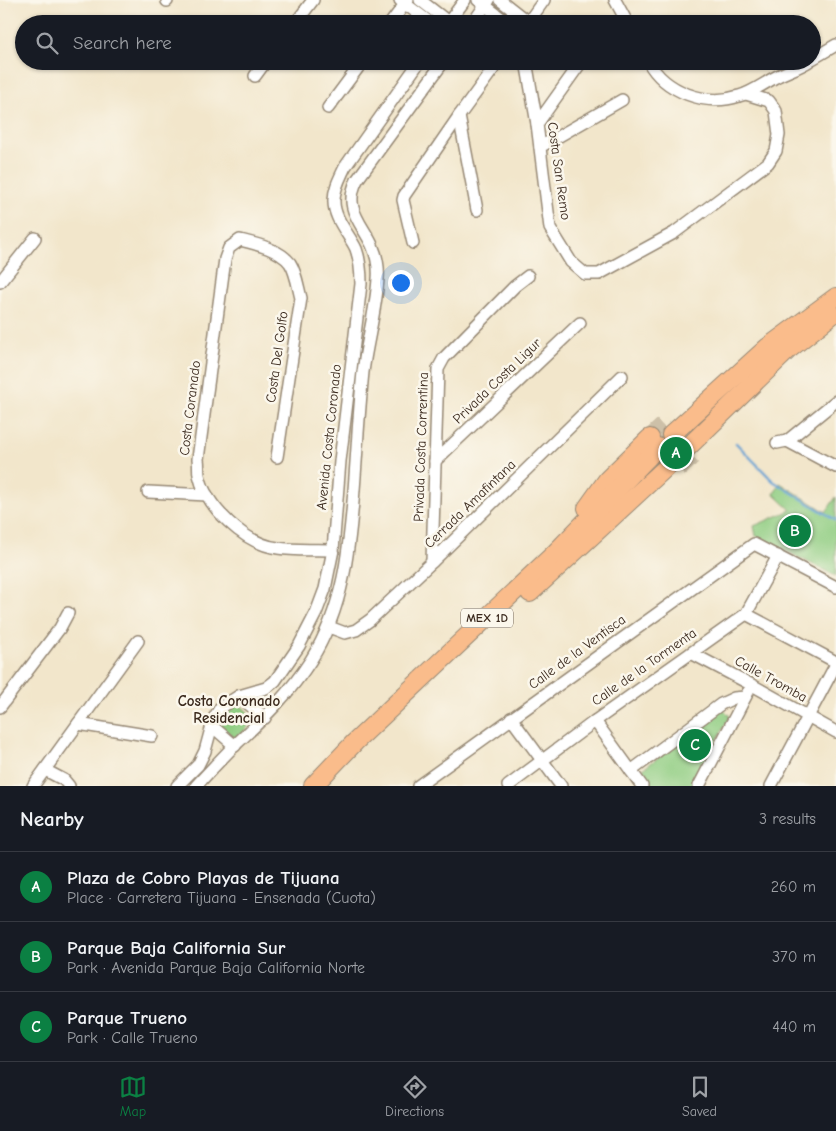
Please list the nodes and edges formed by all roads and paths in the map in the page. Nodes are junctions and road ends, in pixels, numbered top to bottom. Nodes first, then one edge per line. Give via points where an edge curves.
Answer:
1 (313, 0) edge
2 (420, 0) edge
3 (465, 0) edge
4 (500, 0) edge
5 (544, 0) edge
6 (615, 0) edge
7 (404, 1) edge
8 (484, 2) edge
9 (302, 15) edge
10 (395, 15) edge
11 (421, 15) edge
12 (439, 15) edge
13 (455, 15) edge
14 (477, 15) edge
15 (499, 15) edge
16 (518, 15) edge
17 (534, 15) edge
18 (623, 15) edge
19 (836, 44) edge
20 (821, 54) edge
21 (259, 70) edge
22 (356, 70) edge
23 (414, 70) edge
24 (437, 70) edge
25 (492, 70) edge
26 (528, 70) edge
27 (576, 70) edge
28 (653, 70) edge
29 (792, 70) edge
30 (255, 76) dead end
31 (746, 94) junction
32 (622, 100) dead end
33 (328, 108) dead end
34 (459, 116) junction
35 (537, 124) junction
36 (540, 147) junction
37 (476, 210) dead end
38 (35, 238) dead end
39 (413, 243) dead end
40 (290, 264) joint
41 (528, 276) dead end
42 (0, 282) edge
43 (836, 298) edge
44 (836, 312) edge
45 (580, 323) dead end
46 (622, 376) dead end
47 (836, 400) edge
48 (667, 431) tunnel mouth
49 (654, 443) tunnel mouth
50 (689, 453) tunnel mouth
51 (277, 457) dead end
52 (340, 461) junction
53 (435, 461) junction
54 (356, 462) junction
55 (676, 465) tunnel mouth
56 (836, 467) edge
57 (148, 492) dead end
58 (207, 495) junction
59 (333, 550) junction
60 (778, 556) junction
61 (558, 560) junction
62 (432, 562) junction
63 (836, 587) edge
64 (68, 613) dead end
65 (746, 614) junction
66 (329, 627) junction
67 (138, 641) dead end
68 (690, 653) junction
69 (836, 663) edge
70 (752, 685) junction
71 (238, 696) junction
72 (746, 697) junction
73 (0, 707) edge
74 (808, 716) junction
75 (265, 718) junction
76 (511, 718) junction
77 (595, 721) junction
78 (78, 724) junction
79 (212, 726) junction
80 (836, 732) edge
81 (152, 736) dead end
82 (235, 746) junction
83 (543, 760) junction
84 (45, 770) junction
85 (631, 770) junction
86 (33, 786) edge
87 (69, 786) edge
88 (177, 786) edge
89 (196, 786) edge
90 (312, 786) edge
91 (327, 786) edge
92 (418, 786) edge
93 (508, 786) edge
94 (561, 786) edge
95 (642, 786) edge
96 (699, 786) edge
97 (771, 786) edge

1 - 9 street
2 - 12 street
3 - 13 street
4 - 16 street
5 - 17 street
6 - 18 street
7 - 10 street
7 - 11 street
8 - 14 street
8 - 15 street
19 - 20 street
21 - 30 street
22 - 33 street
23 - 52 street, Avenida Costa Coronado via 345,167 337,184 334,202 339,220 356,250 361,269
24 - 54 street, Avenida Costa Coronado via 357,180 351,197 355,214 377,258 378,278 364,371
25 - 34 street
26 - 35 street, Costa San Remo
27 - 35 street
28 - 31 street via 672,88 695,97 711,99
29 - 31 street
31 - 36 street, Costa San Remo via 769,101 776,111 780,134 776,152 768,162 674,233 599,274 585,274 571,262 550,228
32 - 36 street
34 - 37 street
34 - 39 street via 404,196
35 - 36 street, Costa San Remo
38 - 42 street
40 - 51 street, Costa Del Golfo via 301,298
40 - 58 street, Costa Coranado via 269,249 240,240 227,253 198,459 199,475
41 - 53 street, Privada Costa Correntina via 441,363 438,370
43 - 48 highway via 768,347 718,377
44 - 50 highway via 787,351 760,391
45 - 53 street, Privada Costa Ligur
46 - 62 street, Cerrada Amafintana
47 - 56 street via 782,442
49 - 61 highway via 607,480
52 - 54 street
52 - 59 street, Avenida Costa Coronado
53 - 62 street, Privada Costa Correntina
54 - 66 street, Avenida Costa Coronado via 341,593
55 - 61 highway, MEX 1D
57 - 58 street
58 - 59 street, Costa Coranado via 234,527 263,544 277,548
59 - 71 street, Avenida Costa Coronado via 316,613 282,671 266,688
60 - 63 street
60 - 65 street, Calle de la Tormenta
60 - 76 street, Calle de la Ventisca via 754,544
61 - 90 highway, MEX 1D via 355,742
61 - 91 highway, MEX 1D
62 - 66 street, Cerrada Amafintana via 356,630 345,633
64 - 73 street
65 - 68 street, Calle de la Tormenta
65 - 69 street
66 - 75 street, Avenida Costa Coronado via 311,660
67 - 78 street
68 - 70 street, Calle Tromba
68 - 77 street, Calle de la Tormenta
69 - 74 street
70 - 72 street
70 - 74 street, Calle Tromba
71 - 75 street
71 - 79 street, Avenida Costa Coronado via 220,708
72 - 85 street via 720,704
72 - 96 street
74 - 80 street, Calle Tromba
74 - 97 street
75 - 82 street, Avenida Costa Coronado
76 - 83 street
76 - 92 street, Calle de la Ventisca
77 - 83 street, Calle de la Tormenta
77 - 85 street
78 - 81 street
78 - 84 street
79 - 82 street
79 - 88 street, Avenida Costa Coronado via 198,765
82 - 89 street, Avenida Costa Coronado
83 - 93 street, Calle de la Tormenta
83 - 94 street
84 - 86 street
84 - 87 street
85 - 95 street

